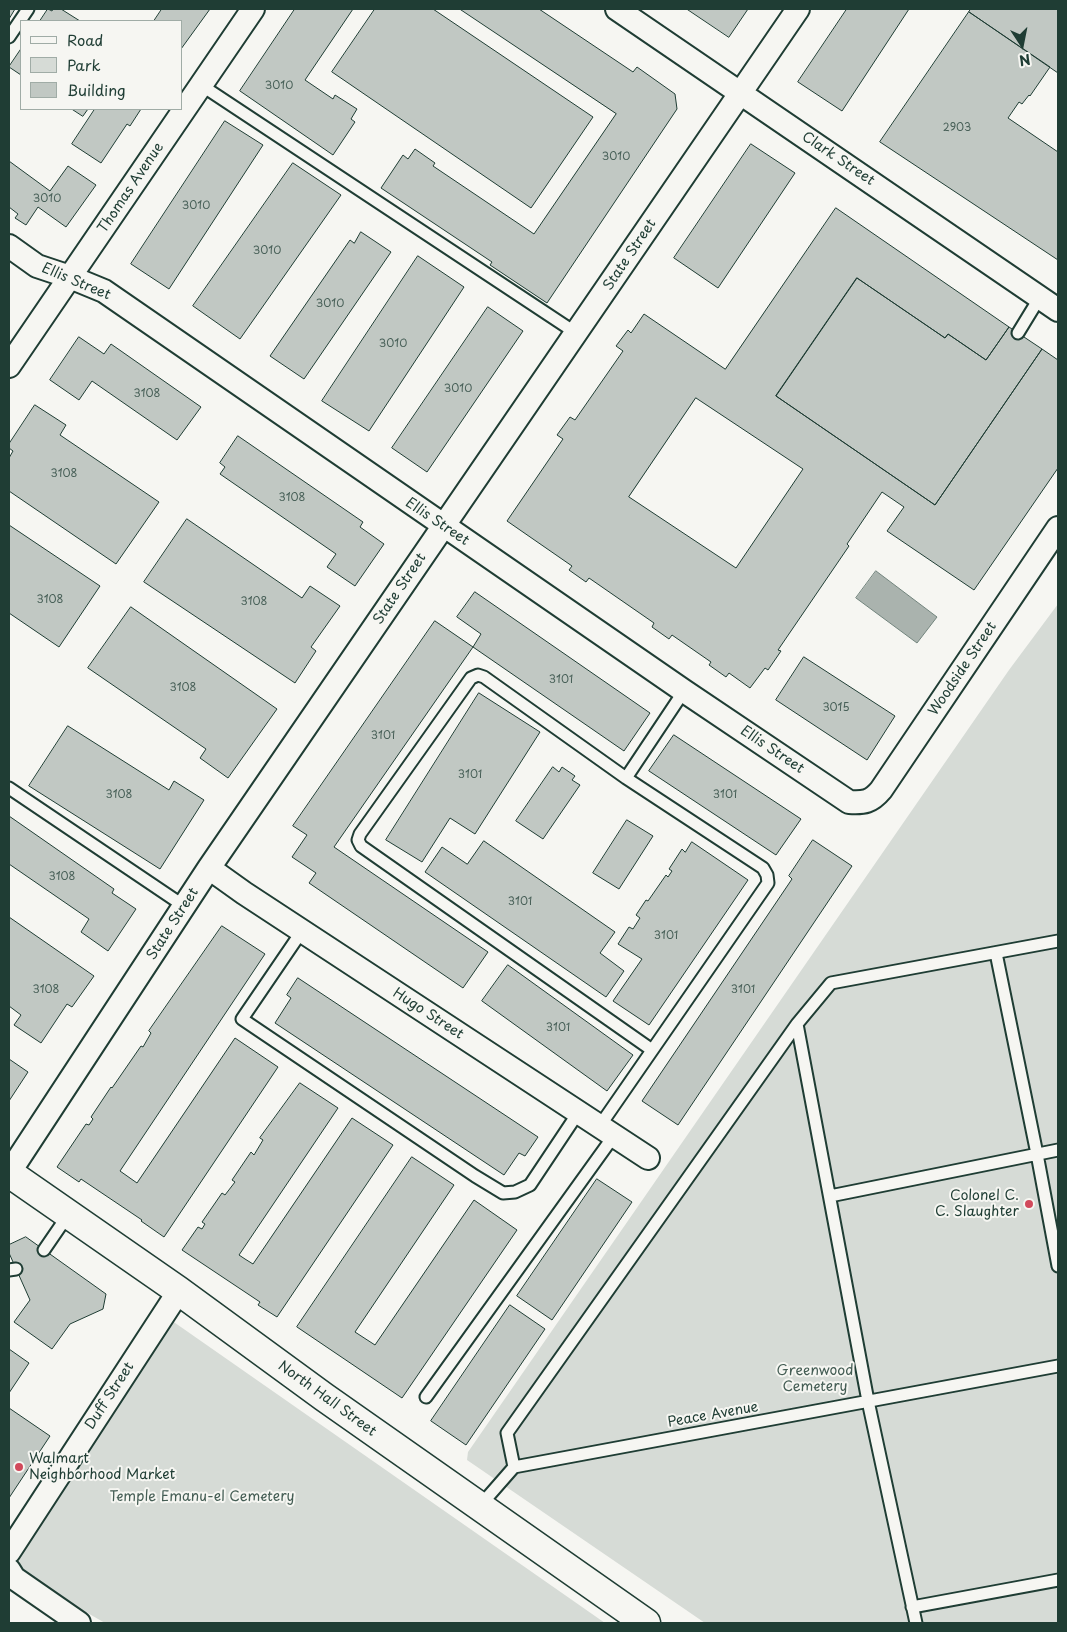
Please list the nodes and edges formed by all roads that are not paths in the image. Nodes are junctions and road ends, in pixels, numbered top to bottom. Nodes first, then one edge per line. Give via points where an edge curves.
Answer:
1 (28, 9) edge
2 (253, 9) edge
3 (617, 9) edge
4 (798, 9) edge
5 (21, 20) edge
6 (20, 21) edge
7 (9, 37) edge
8 (201, 85) junction
9 (741, 92) junction
10 (9, 246) edge
11 (70, 277) junction
12 (1049, 304) edge
13 (576, 333) junction
14 (1018, 333) dead end
15 (9, 366) edge
16 (444, 526) junction
17 (1058, 528) edge
18 (684, 691) junction
19 (626, 778) junction
20 (9, 788) edge
21 (862, 803) joint
22 (209, 868) junction
23 (184, 906) junction
24 (302, 930) junction
25 (1058, 941) edge
26 (996, 953) junction
27 (797, 1024) junction
28 (652, 1050) junction
29 (578, 1113) junction
30 (606, 1132) junction
31 (1058, 1150) edge
32 (1037, 1154) junction
33 (648, 1158) dead end
34 (9, 1173) edge
35 (830, 1196) junction
36 (68, 1214) junction
37 (44, 1250) dead end
38 (1058, 1266) edge
39 (179, 1291) junction
40 (1058, 1366) edge
41 (426, 1397) dead end
42 (868, 1402) junction
43 (514, 1467) junction
44 (479, 1506) junction
45 (9, 1552) edge
46 (9, 1571) edge
47 (1058, 1580) edge
48 (912, 1607) junction
49 (80, 1623) edge
50 (646, 1623) edge
51 (916, 1623) edge

1 - 5 lane
2 - 8 street, Thomas Avenue
3 - 9 street, Clark Street
4 - 9 street, State Street
6 - 7 lane
8 - 11 street, Thomas Avenue
8 - 13 lane
9 - 12 street, Clark Street
9 - 13 street, State Street
10 - 11 street, Ellis Street via 37,266
11 - 15 street, Thomas Avenue
11 - 16 street, Ellis Street via 104,291
12 - 14 lane
13 - 16 street, State Street
16 - 18 street, Ellis Street
16 - 22 street, State Street
17 - 21 street, Woodside Street via 881,790 874,799
18 - 19 lane
18 - 21 street, Ellis Street via 841,797 849,802
19 - 28 lane via 763,868 768,883
19 - 28 lane via 478,675 471,678 358,840 361,846
20 - 23 lane
22 - 23 street, State Street
22 - 24 street, Hugo Street
23 - 34 street, State Street
24 - 29 street, Hugo Street
24 - 29 lane via 242,1019 475,1176 503,1193 530,1186
25 - 26 lane
26 - 27 lane via 831,983
26 - 32 lane
27 - 35 lane
27 - 43 lane via 507,1433
28 - 30 lane
29 - 30 street, Hugo Street
30 - 33 street, Hugo Street
30 - 41 lane
31 - 32 lane
32 - 35 lane
32 - 38 lane
34 - 36 street, North Hall Street
35 - 42 lane
36 - 37 lane
36 - 39 street, North Hall Street
39 - 44 street, North Hall Street
39 - 45 street, Duff Street
40 - 42 lane, Peace Avenue
42 - 43 lane, Peace Avenue
42 - 48 lane
43 - 44 lane
44 - 50 street, North Hall Street
46 - 49 street via 14,1578
47 - 48 lane
48 - 51 lane

